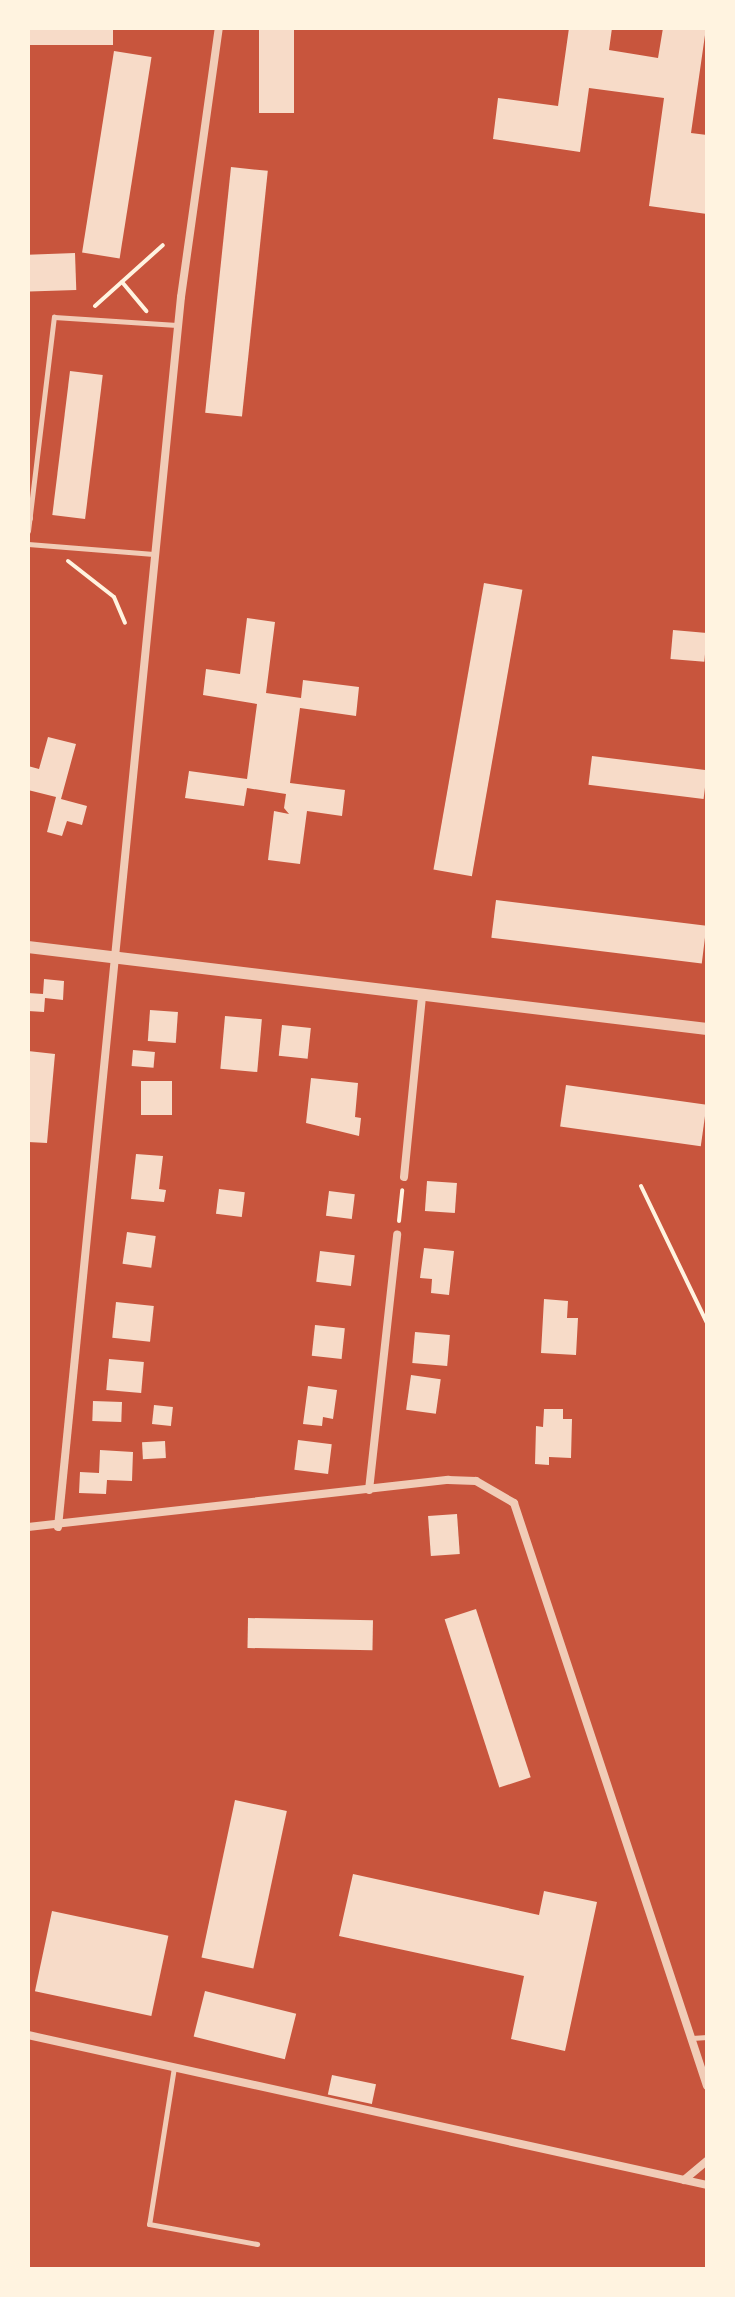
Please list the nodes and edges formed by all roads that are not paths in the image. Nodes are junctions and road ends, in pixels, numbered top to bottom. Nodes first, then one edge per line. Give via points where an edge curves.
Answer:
1 (219, 28) edge
2 (178, 325) junction
3 (29, 518) edge
4 (28, 531) edge
5 (28, 544) edge
6 (154, 554) junction
7 (28, 947) edge
8 (116, 957) junction
9 (422, 998) junction
10 (707, 1029) edge
11 (404, 1177) road end
12 (397, 1235) road end
13 (369, 1490) junction
14 (28, 1527) edge
15 (58, 1527) junction
16 (28, 2035) edge
17 (707, 2037) edge
18 (692, 2038) junction
19 (174, 2067) junction
20 (707, 2086) edge
21 (707, 2161) edge
22 (684, 2180) junction
23 (707, 2185) edge
24 (257, 2244) dead end

1 - 2 street
2 - 3 lane via 54,317
2 - 6 street
3 - 4 lane
5 - 6 lane
6 - 8 street
7 - 8 street
8 - 9 street
8 - 15 street
9 - 10 street
9 - 11 street
12 - 13 street
13 - 15 street
13 - 18 street via 476,1481 514,1503
14 - 15 street
16 - 19 street
17 - 18 lane
18 - 20 street
19 - 22 street
19 - 24 lane via 149,2224
21 - 22 street
22 - 23 street

